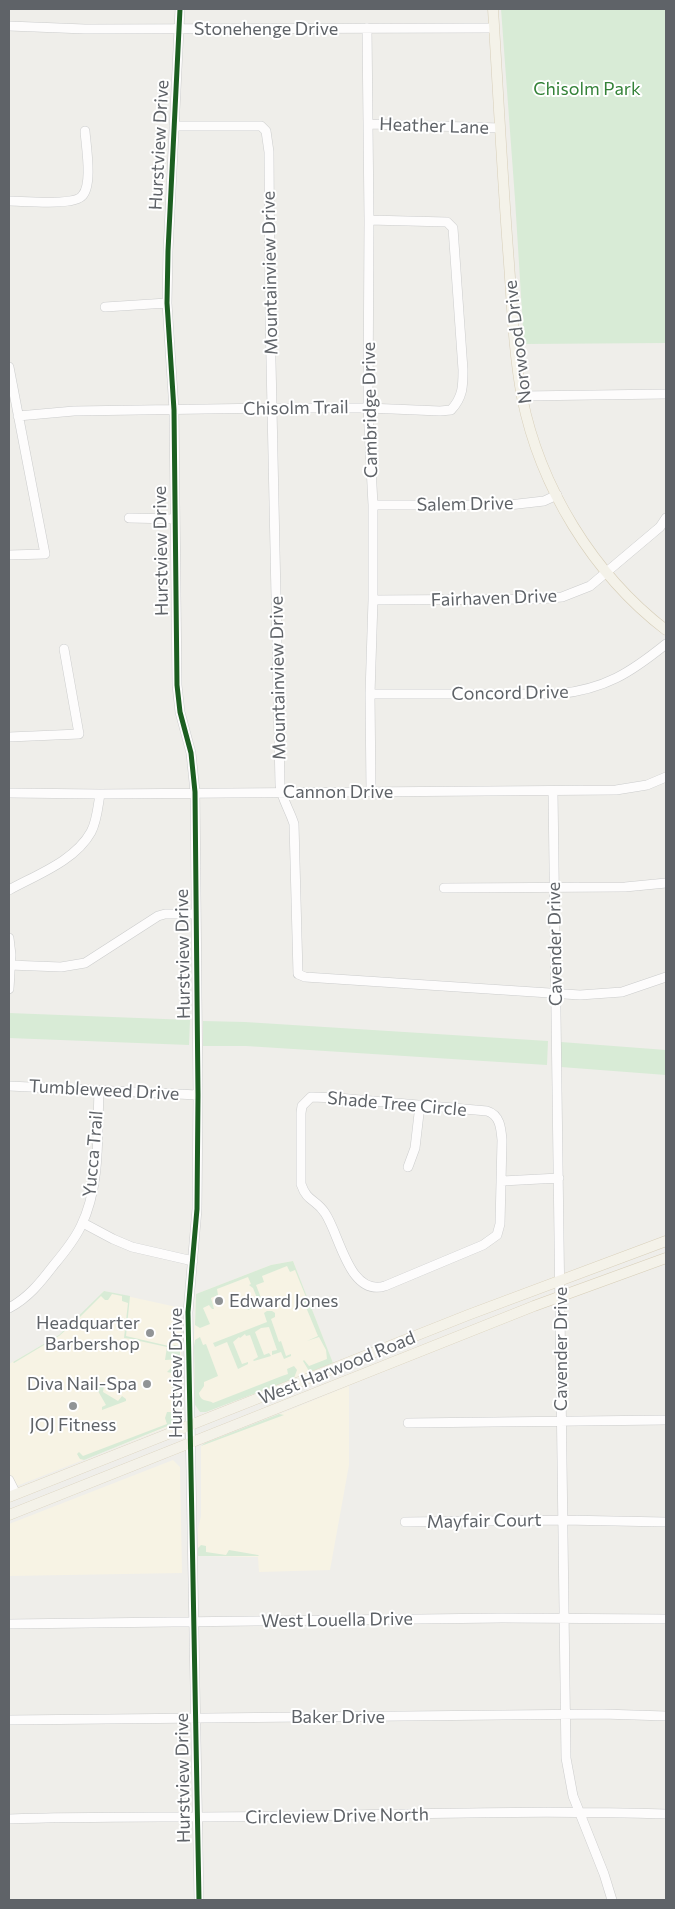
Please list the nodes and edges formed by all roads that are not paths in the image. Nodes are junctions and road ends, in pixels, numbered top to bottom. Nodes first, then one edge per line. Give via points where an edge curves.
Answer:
1 (180, 9) edge
2 (493, 9) edge
3 (9, 26) edge
4 (367, 28) junction
5 (494, 28) junction
6 (179, 29) junction
7 (369, 124) junction
8 (174, 126) junction
9 (500, 128) junction
10 (86, 131) dead end
11 (9, 201) edge
12 (369, 220) junction
13 (167, 303) junction
14 (105, 307) dead end
15 (9, 367) edge
16 (666, 394) edge
17 (522, 396) junction
18 (272, 408) junction
19 (368, 408) junction
20 (174, 410) junction
21 (18, 416) junction
22 (557, 496) junction
23 (373, 505) junction
24 (129, 518) dead end
25 (666, 518) edge
26 (175, 519) junction
27 (9, 555) edge
28 (607, 571) junction
29 (373, 600) junction
30 (666, 630) edge
31 (666, 644) edge
32 (64, 649) dead end
33 (370, 694) junction
34 (9, 737) edge
35 (666, 777) edge
36 (553, 790) junction
37 (194, 792) junction
38 (371, 792) junction
39 (9, 793) edge
40 (281, 793) junction
41 (100, 794) junction
42 (666, 883) edge
43 (444, 888) dead end
44 (554, 888) junction
45 (9, 890) edge
46 (196, 914) junction
47 (9, 938) edge
48 (9, 965) edge
49 (666, 978) edge
50 (9, 989) edge
51 (556, 994) junction
52 (9, 1086) edge
53 (99, 1090) junction
54 (198, 1095) junction
55 (420, 1105) junction
56 (408, 1167) dead end
57 (558, 1178) junction
58 (502, 1181) junction
59 (83, 1223) junction
60 (666, 1240) edge
61 (666, 1258) edge
62 (193, 1261) junction
63 (561, 1280) junction
64 (561, 1296) junction
65 (9, 1308) edge
66 (666, 1420) edge
67 (562, 1422) junction
68 (408, 1423) dead end
69 (190, 1426) junction
70 (190, 1443) junction
71 (9, 1480) edge
72 (13, 1496) edge
73 (9, 1515) edge
74 (563, 1520) junction
75 (405, 1522) dead end
76 (666, 1522) edge
77 (564, 1618) junction
78 (666, 1620) edge
79 (194, 1621) junction
80 (9, 1624) edge
81 (565, 1714) junction
82 (666, 1716) edge
83 (195, 1718) junction
84 (9, 1720) edge
85 (579, 1813) junction
86 (666, 1814) edge
87 (197, 1818) junction
88 (9, 1819) edge
89 (199, 1900) edge
90 (612, 1900) edge

1 - 6 street, Hurstview Drive
2 - 5 main road, Norwood Drive
3 - 6 street, Stonehenge Drive
4 - 5 street, Stonehenge Drive
4 - 6 street, Stonehenge Drive
4 - 7 street, Cambridge Drive
5 - 9 main road, Norwood Drive
6 - 8 street, Hurstview Drive
7 - 9 street, Heather Lane
7 - 12 street, Cambridge Drive
8 - 13 street, Hurstview Drive
8 - 18 street, Mountainview Drive via 257,125 266,131 269,152
9 - 17 main road, Norwood Drive via 515,343
10 - 11 street via 88,169 82,196 77,200
12 - 19 street, Cambridge Drive
12 - 19 street, Chisolm Trail via 447,222 453,228 464,370 463,388 452,410
13 - 14 street
13 - 20 street, Hurstview Drive
15 - 21 street
16 - 17 street
17 - 22 main road, Norwood Drive via 536,449
18 - 19 street, Chisolm Trail
18 - 20 street, Chisolm Trail
18 - 40 street, Mountainview Drive
19 - 23 street, Cambridge Drive
20 - 21 street, Chisolm Trail via 74,411
20 - 26 street, Hurstview Drive
21 - 27 street via 45,554
22 - 23 street, Salem Drive via 544,501 509,505
22 - 28 main road, Norwood Drive via 584,542
23 - 29 street, Cambridge Drive
24 - 26 street
25 - 28 street, Fairhaven Drive via 660,527
26 - 37 street, Hurstview Drive via 177,684 180,712 191,753
28 - 29 street, Fairhaven Drive via 590,586 562,597
28 - 30 main road, Norwood Drive via 634,602
29 - 33 street, Cambridge Drive
31 - 33 street, Concord Drive via 626,674 575,692
32 - 34 street via 79,734
33 - 38 street, Cambridge Drive
35 - 36 street, Cannon Drive via 647,785 616,790
36 - 38 street, Cannon Drive
36 - 44 street, Cavender Drive
37 - 40 street, Cannon Drive
37 - 41 street, Cannon Drive
37 - 46 street, Hurstview Drive
38 - 40 street, Cannon Drive
39 - 41 street, Cannon Drive
40 - 51 street, Mountainview Drive via 294,824 298,974
41 - 45 street via 94,825 80,846 56,864
42 - 44 street
43 - 44 street
44 - 51 street, Cavender Drive
46 - 48 street via 158,916 85,963 61,967
46 - 54 street, Hurstview Drive
47 - 48 street
48 - 50 street
49 - 51 street, Mountainview Drive via 622,992
51 - 57 street, Cavender Drive
52 - 53 street, Tumbleweed Drive
53 - 54 street, Tumbleweed Drive
53 - 59 street, Yucca Trail via 96,1171
54 - 62 street, Hurstview Drive
55 - 56 street via 415,1148
55 - 58 street, Shade Tree Circle via 493,1113 500,1127
55 - 58 street, Shade Tree Circle via 311,1097 302,1106 301,1184 305,1194 326,1215 360,1281 369,1287 385,1286 495,1238 500,1224
57 - 58 street
57 - 63 street, Cavender Drive
59 - 62 street via 132,1247
59 - 65 street, Yucca Trail via 35,1289
60 - 63 main road, West Harwood Road
61 - 64 main road, West Harwood Road
62 - 69 street, Hurstview Drive via 188,1312
63 - 64 street, Cavender Drive
63 - 69 main road, West Harwood Road
64 - 67 street, Cavender Drive
64 - 70 main road, West Harwood Road
66 - 67 street
67 - 68 street
67 - 74 street, Cavender Drive
69 - 70 street, Hurstview Drive
69 - 72 main road, West Harwood Road
70 - 73 main road, West Harwood Road
70 - 79 street, Hurstview Drive
71 - 72 street
74 - 75 street, Mayfair Court
74 - 76 street, Mayfair Court
74 - 77 street, Cavender Drive
77 - 78 street, West Louella Drive
77 - 79 street, West Louella Drive
77 - 81 street, Cavender Drive
79 - 80 street, West Louella Drive
79 - 83 street, Hurstview Drive
81 - 82 street, Baker Drive
81 - 83 street, Baker Drive
81 - 85 street, Cavender Drive via 568,1772
83 - 84 street, Baker Drive
83 - 87 street, Hurstview Drive
85 - 86 street, Circleview Drive North
85 - 87 street, Circleview Drive North
85 - 90 street, Cavender Drive
87 - 88 street, Circleview Drive North
87 - 89 street, Hurstview Drive

